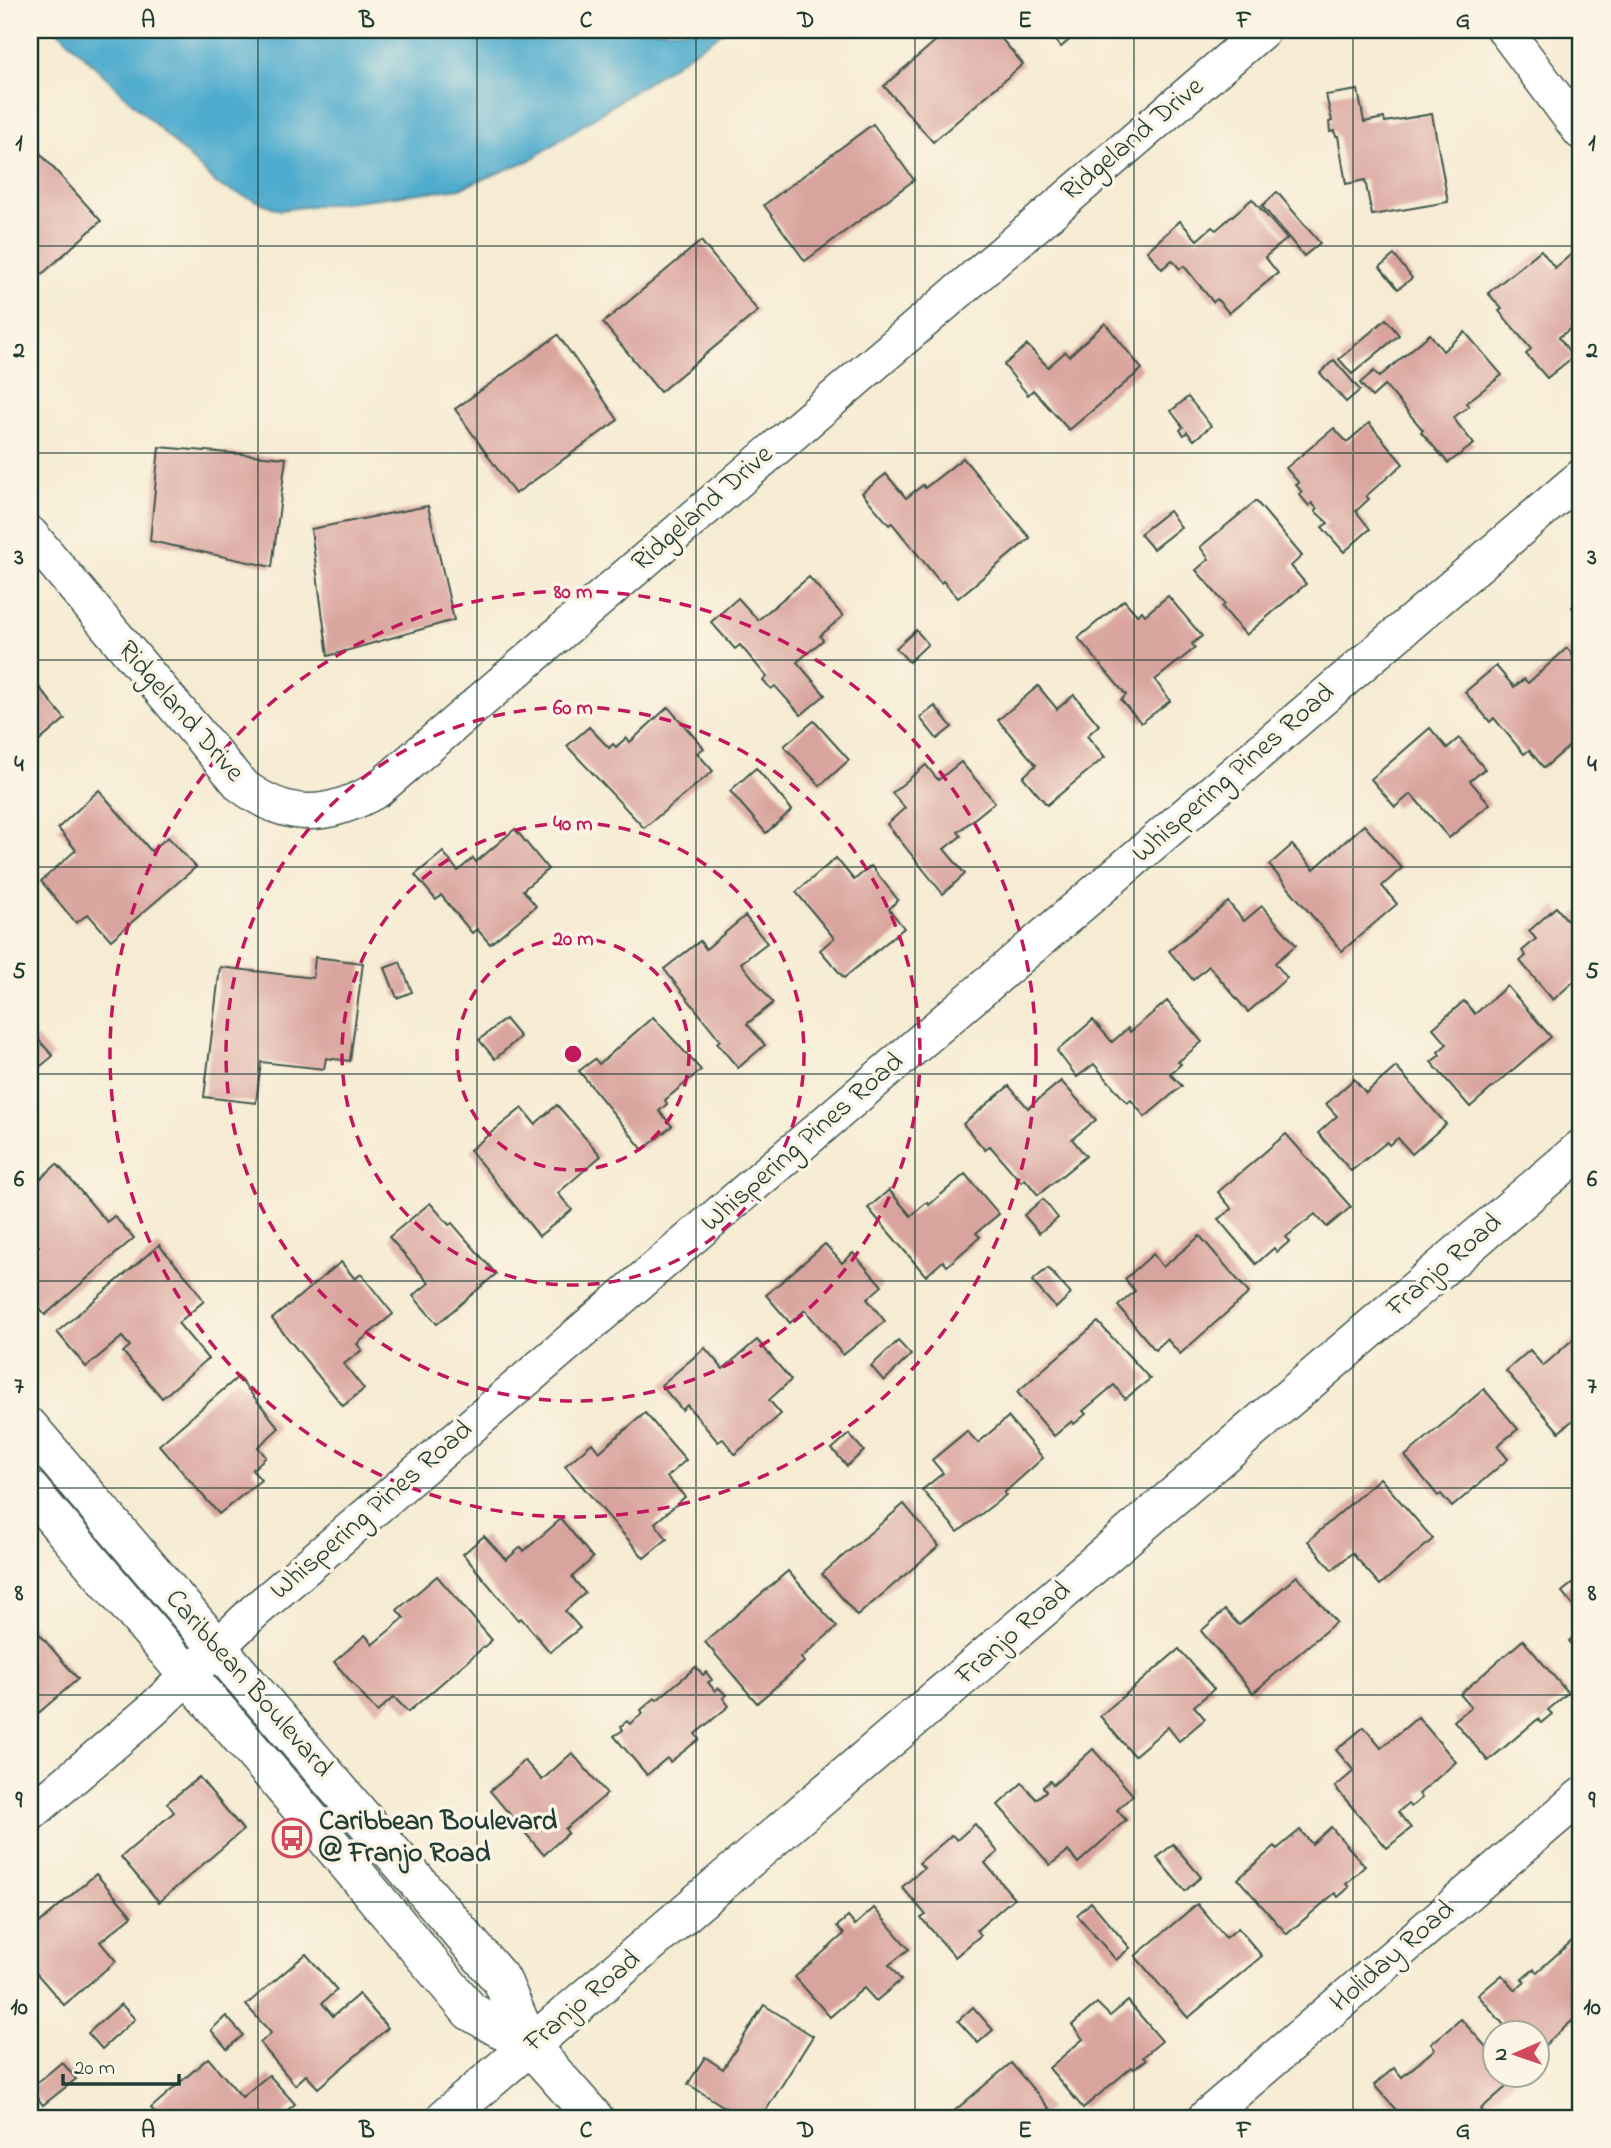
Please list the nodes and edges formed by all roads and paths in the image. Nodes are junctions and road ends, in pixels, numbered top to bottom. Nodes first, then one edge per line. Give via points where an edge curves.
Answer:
1 (1263, 30) edge
2 (1505, 30) edge
3 (1581, 131) edge
4 (1581, 477) edge
5 (30, 534) edge
6 (1581, 1149) edge
7 (30, 1428) edge
8 (30, 1490) edge
9 (218, 1647) junction
10 (188, 1676) junction
11 (1581, 1796) edge
12 (30, 1814) edge
13 (530, 2046) junction
14 (1228, 2112) edge
15 (446, 2118) edge
16 (594, 2118) edge

1 - 5 street, Ridgeland Drive via 377,790 340,808 288,810 242,785
2 - 3 street
4 - 9 street, Whispering Pines Road via 287,1583
6 - 13 street, Franjo Road
7 - 9 street, Caribbean Boulevard
8 - 10 street, Caribbean Boulevard
9 - 10 street, Whispering Pines Road
9 - 13 street, Caribbean Boulevard via 502,1980
10 - 12 street, Whispering Pines Road
10 - 13 street, Caribbean Boulevard via 470,2011
11 - 14 street, Holiday Road
13 - 15 street, Franjo Road
13 - 16 street, Caribbean Boulevard

